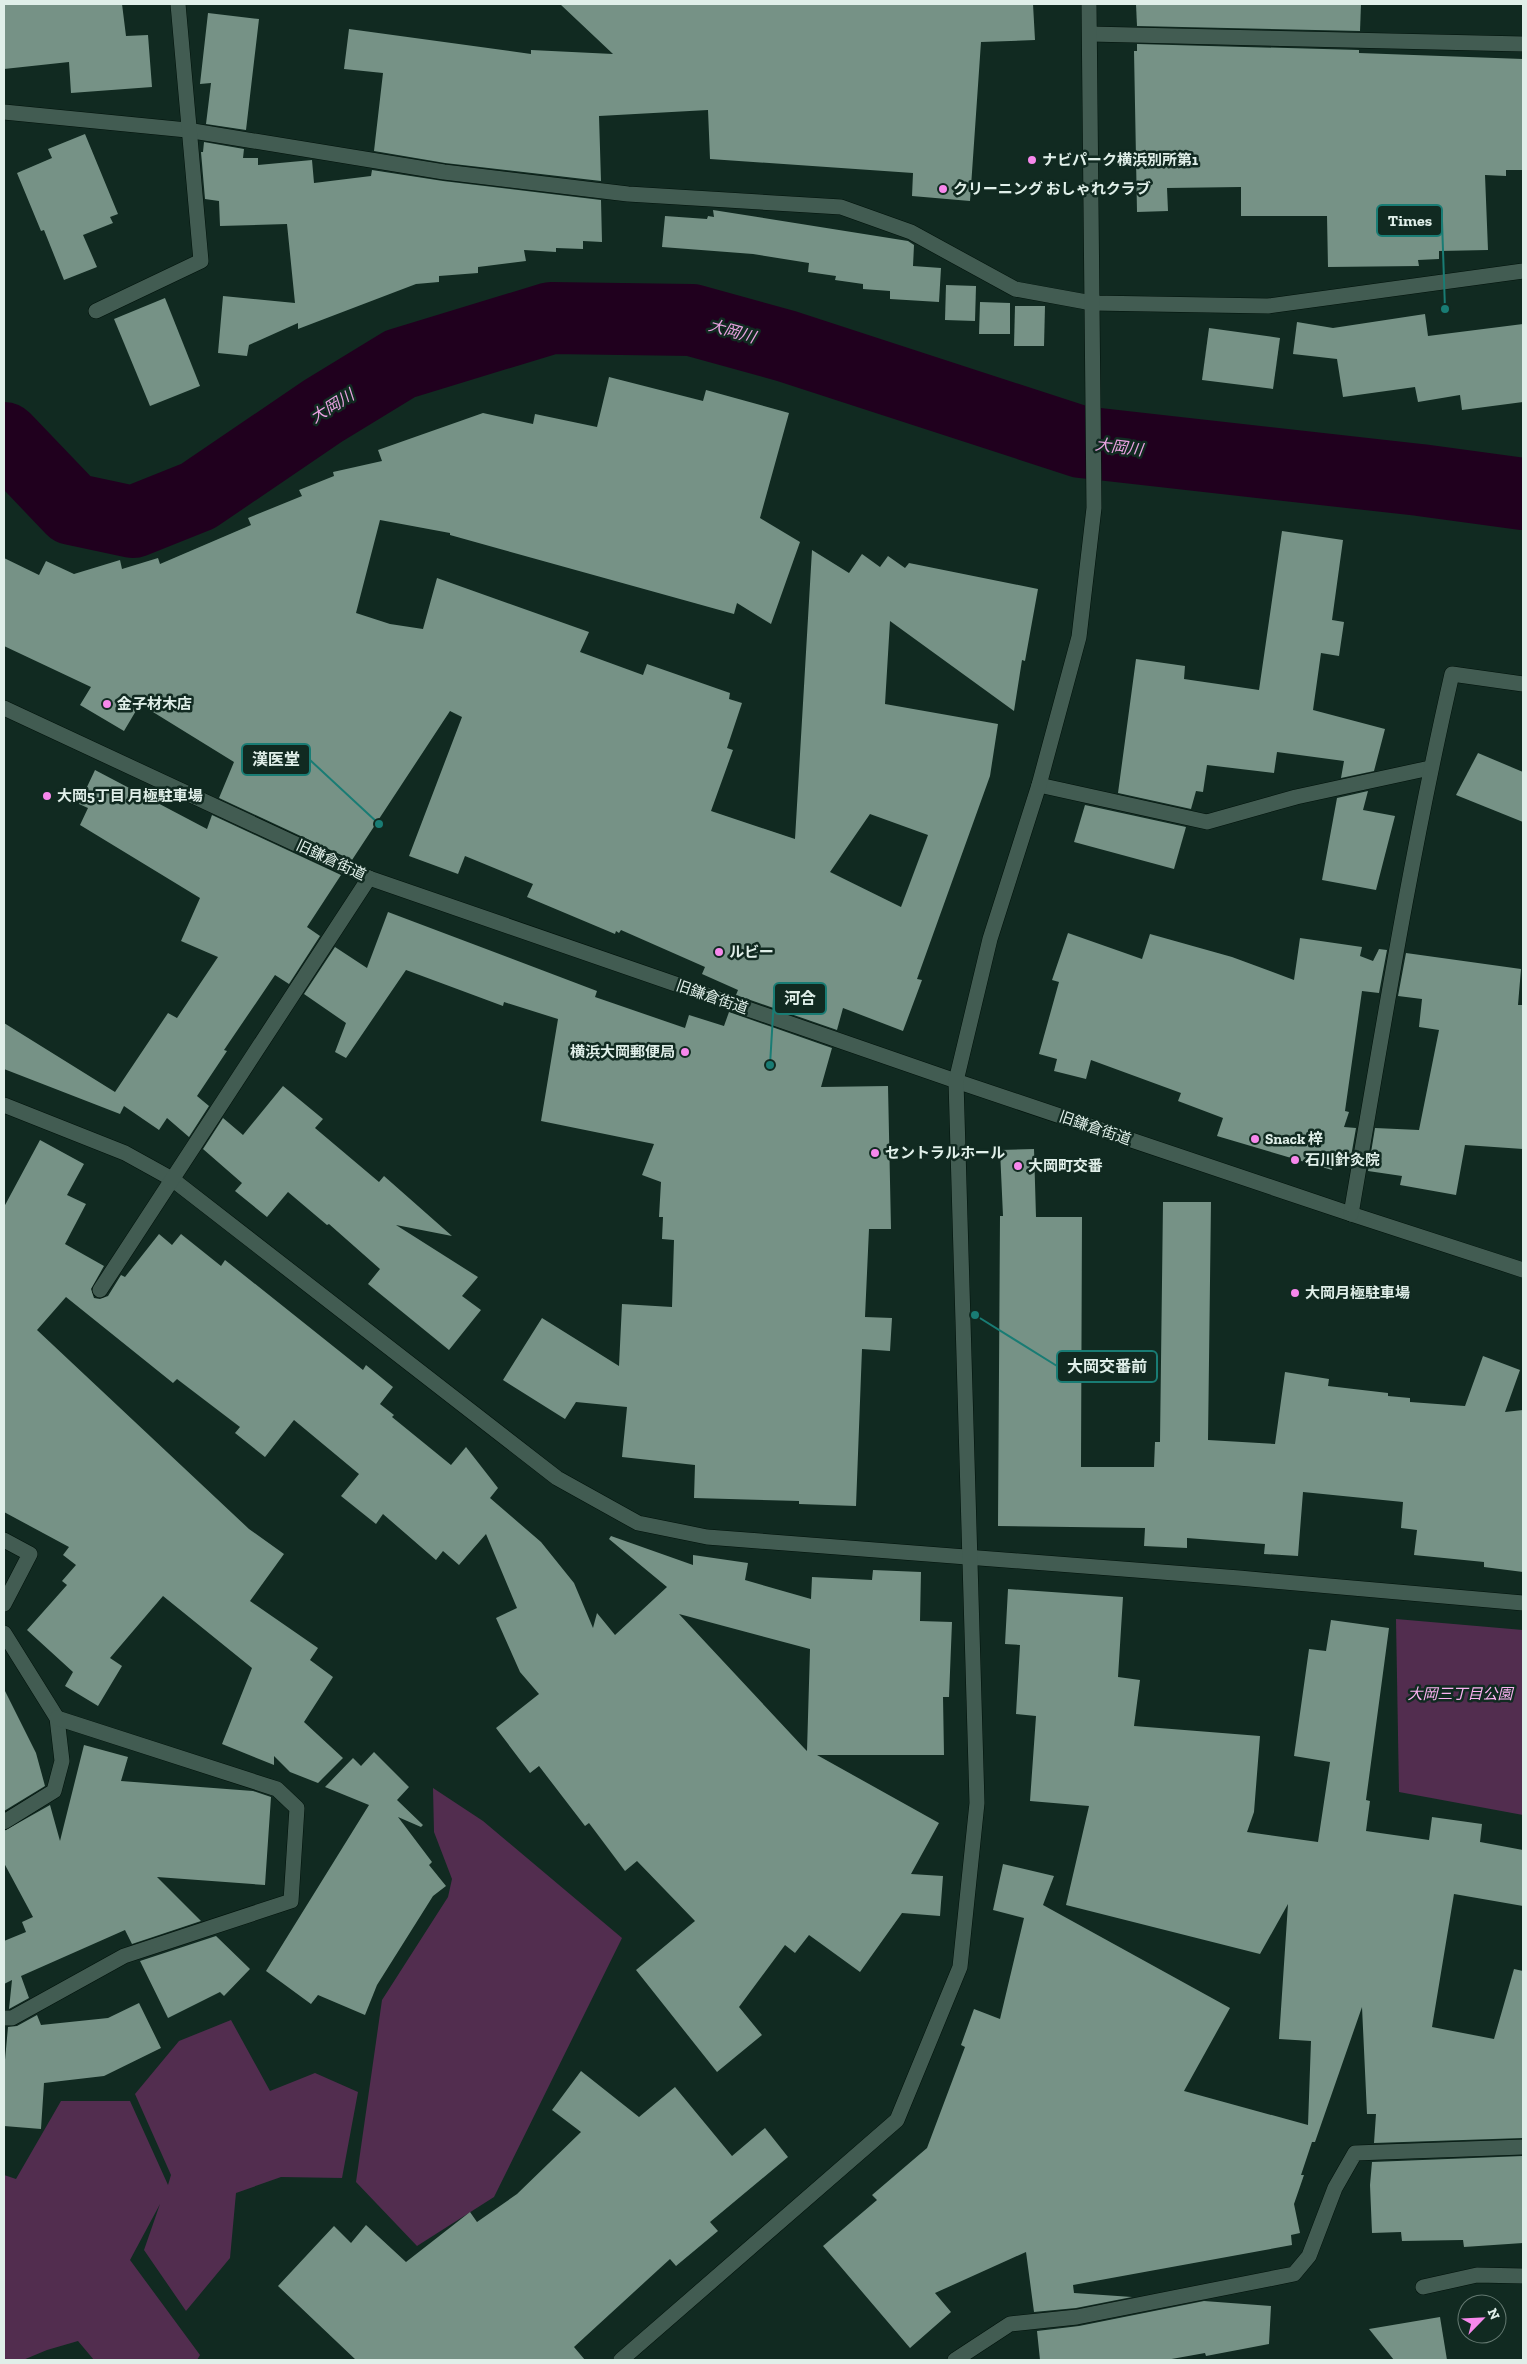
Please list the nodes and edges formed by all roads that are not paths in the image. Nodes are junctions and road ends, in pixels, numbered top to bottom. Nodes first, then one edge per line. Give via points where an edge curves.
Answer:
1 (178, 4) edge
2 (1089, 4) edge
3 (1090, 34) junction
4 (1523, 44) edge
5 (4, 112) edge
6 (187, 130) junction
7 (1523, 271) edge
8 (1092, 303) junction
9 (96, 311) dead end
10 (1523, 684) edge
11 (4, 708) edge
12 (1430, 768) junction
13 (1039, 785) junction
14 (370, 878) junction
15 (956, 1081) junction
16 (4, 1105) edge
17 (172, 1179) junction
18 (1350, 1214) junction
19 (1523, 1270) edge
20 (100, 1290) dead end
21 (4, 1540) edge
22 (970, 1558) junction
23 (1523, 1603) edge
24 (4, 1604) edge
25 (4, 1633) edge
26 (57, 1718) junction
27 (4, 1822) edge
28 (4, 2018) edge
29 (1523, 2147) edge
30 (1523, 2276) edge
31 (1423, 2287) dead end
32 (621, 2360) edge
33 (955, 2360) edge

1 - 6 street
2 - 3 street
3 - 4 street
3 - 8 street
5 - 6 street
6 - 8 street via 444,172 618,193 841,207 911,232 1014,289
6 - 9 street via 201,262
7 - 8 street via 1268,306
8 - 13 street via 1094,508 1079,637
10 - 12 street via 1452,674
11 - 14 street, 旧鎌倉街道
12 - 13 street via 1296,797 1206,822
12 - 18 street
13 - 15 street via 990,940
14 - 15 street, 旧鎌倉街道
14 - 17 street
15 - 18 street, 旧鎌倉街道
15 - 22 street
16 - 17 street via 125,1153
17 - 20 street
17 - 22 street via 557,1478 638,1523 707,1537
18 - 19 street, 旧鎌倉街道
21 - 24 street via 30,1554
22 - 23 street
22 - 32 street via 977,1803 960,1967 897,2120
25 - 26 street
26 - 27 street via 62,1761 54,1791
26 - 28 street via 277,1788 297,1808 291,1901 124,1956 12,2018
29 - 33 street via 1355,2153 1335,2188 1309,2256 1294,2274 1076,2317 1010,2324
30 - 31 street via 1477,2276

